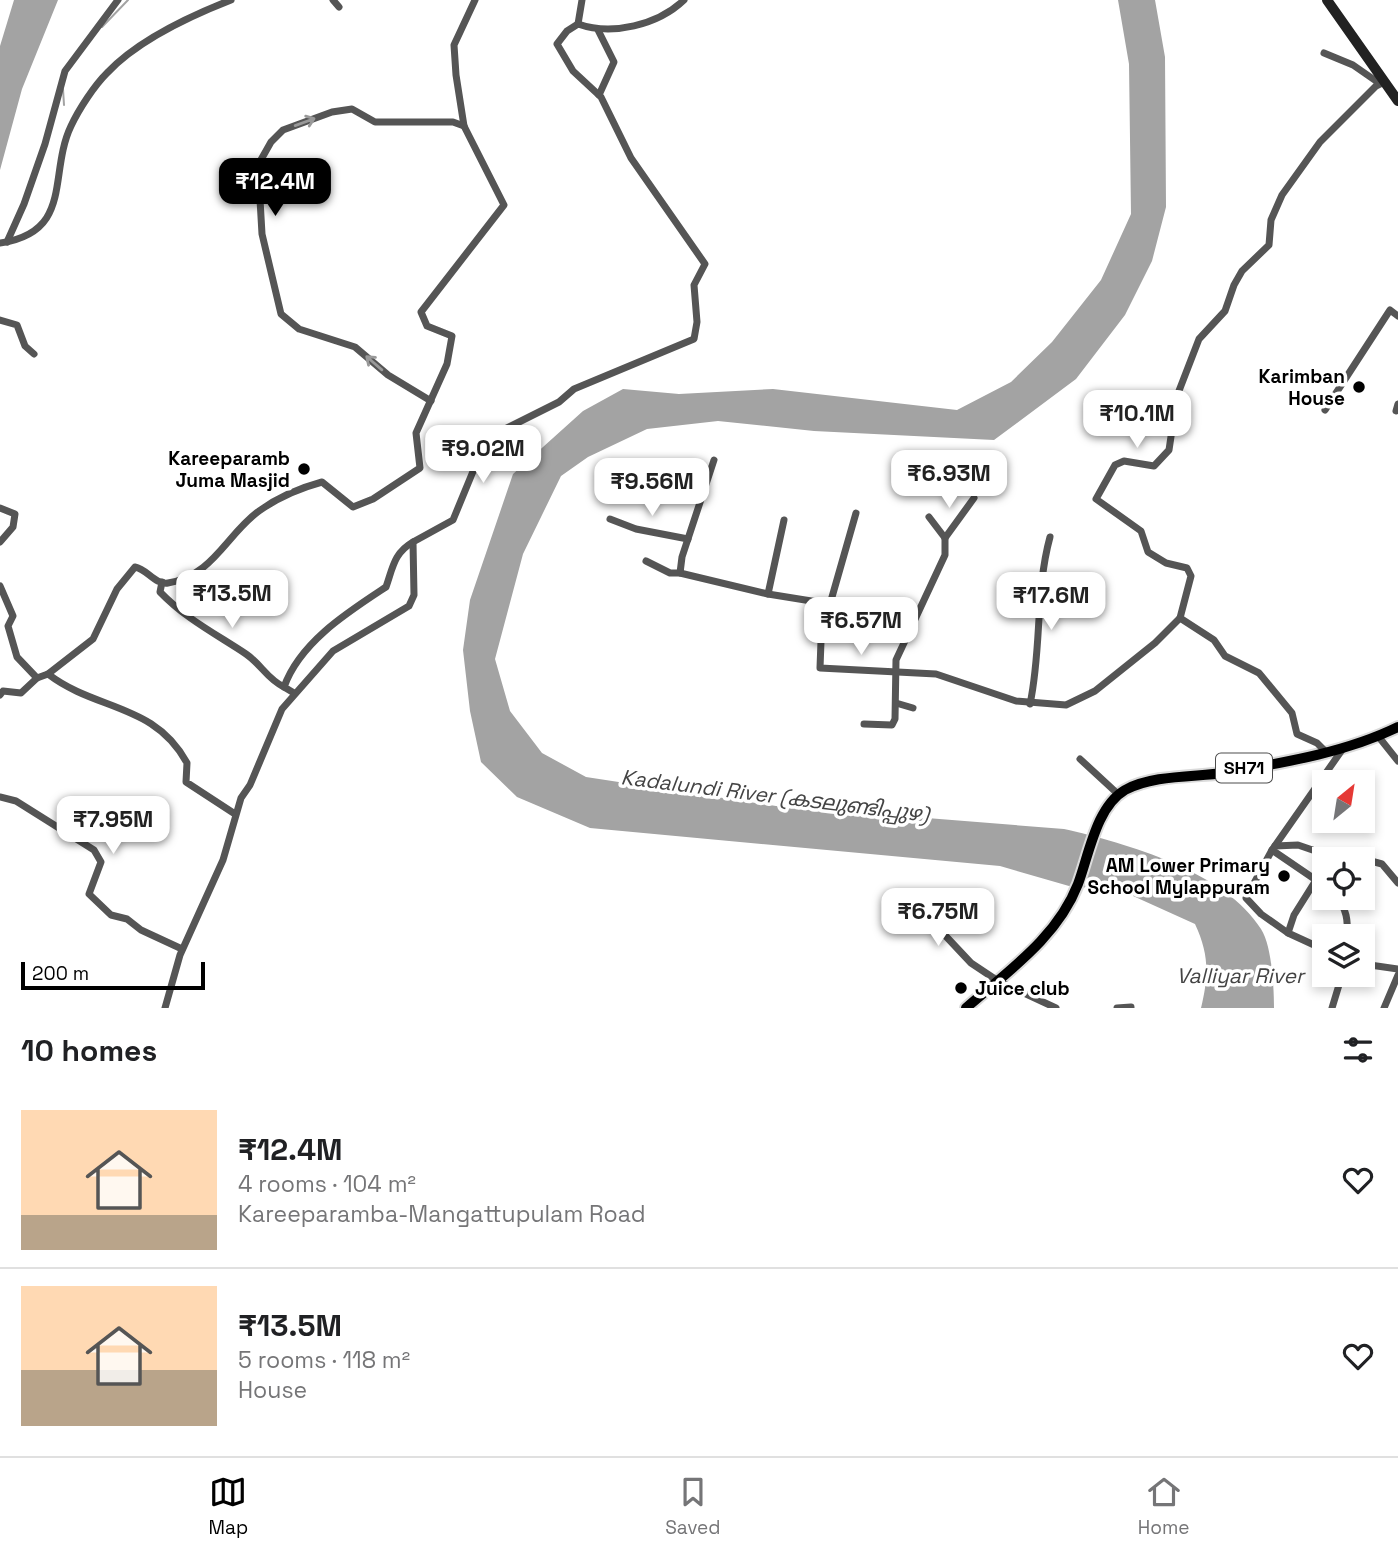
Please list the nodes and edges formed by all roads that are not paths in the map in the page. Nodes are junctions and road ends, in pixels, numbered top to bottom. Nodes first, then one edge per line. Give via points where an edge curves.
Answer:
1 (118, 0) edge
2 (231, 0) edge
3 (333, 0) edge
4 (475, 0) edge
5 (582, 0) edge
6 (684, 0) edge
7 (1327, 0) edge
8 (339, 8) dead end
9 (578, 24) junction
10 (598, 30) junction
11 (1324, 53) dead end
12 (1383, 80) junction
13 (599, 95) junction
14 (1398, 102) edge
15 (464, 126) junction
16 (3, 242) edge
17 (1398, 316) edge
18 (0, 320) edge
19 (34, 354) dead end
20 (430, 401) junction
21 (1325, 410) dead end
22 (714, 460) dead end
23 (306, 479) dead end
24 (322, 482) junction
25 (974, 498) dead end
26 (0, 508) edge
27 (856, 513) dead end
28 (929, 517) dead end
29 (610, 519) dead end
30 (784, 520) dead end
31 (1050, 537) dead end
32 (945, 538) junction
33 (688, 539) junction
34 (0, 542) edge
35 (413, 542) junction
36 (646, 561) dead end
37 (680, 573) junction
38 (162, 582) junction
39 (0, 586) edge
40 (768, 594) junction
41 (831, 604) junction
42 (1180, 618) junction
43 (48, 674) junction
44 (896, 674) junction
45 (37, 678) junction
46 (284, 687) junction
47 (1, 691) edge
48 (294, 693) junction
49 (896, 703) junction
50 (1030, 704) junction
51 (913, 708) dead end
52 (864, 724) dead end
53 (1398, 727) edge
54 (1378, 736) junction
55 (1343, 748) junction
56 (1326, 752) junction
57 (1080, 759) dead end
58 (1398, 761) edge
59 (1119, 795) junction
60 (0, 797) edge
61 (235, 814) junction
62 (1274, 848) junction
63 (1312, 877) edge
64 (1398, 883) edge
65 (1312, 886) edge
66 (892, 895) dead end
67 (1288, 933) junction
68 (1312, 944) edge
69 (182, 949) junction
70 (1375, 966) edge
71 (1398, 969) edge
72 (1398, 975) edge
73 (998, 981) junction
74 (1338, 987) edge
75 (1130, 1007) edge
76 (165, 1008) edge
77 (966, 1008) edge
78 (1056, 1008) edge
79 (1117, 1008) edge
80 (1332, 1008) edge
81 (1384, 1008) edge

1 - 16 street via 65,71 24,204
2 - 16 street via 185,18 106,73 71,126 62,153 56,204 28,233
3 - 8 street
4 - 15 street via 454,45
5 - 9 street
6 - 10 street via 659,20
7 - 12 street
9 - 10 street
9 - 13 street via 557,44 573,71
10 - 13 street via 614,62
11 - 12 street via 1376,81
12 - 14 street
12 - 42 street via 1320,142 1282,195 1271,219 1269,245 1242,271 1225,311 1199,339 1177,396 1173,432 1163,459 1153,466 1124,461 1115,465 1096,499 1141,531 1148,552 1190,571
13 - 35 street via 631,158 705,264 694,285 694,339 574,389 559,402 507,428 481,452 453,520
15 - 20 street via 504,205 421,312 427,326 452,336 447,364
20 -> 15 street via 355,347 299,329 281,314 262,234 258,165 283,130 332,112 352,109 375,122 453,122
17 - 21 street via 1390,310
18 - 19 street via 17,325 25,346
20 - 24 street via 416,433 421,468 353,507
22 - 33 street
23 - 24 street
24 - 38 street via 301,487 260,510 203,569
25 - 32 street
26 - 34 street via 15,514 13,527
27 - 41 street
28 - 32 street
29 - 33 street
30 - 40 street
31 - 50 street via 1040,581
32 - 44 street via 945,555 897,660
33 - 37 street
35 - 46 street via 393,561 386,587 341,617 301,656
35 - 48 street via 414,595 409,606 333,651
36 - 37 street
37 - 40 street
38 - 43 street via 140,568 132,569 93,639
38 - 46 street via 160,592 178,610 250,656 267,677
39 - 45 street via 13,617 8,626 17,657
40 - 41 street
41 - 44 street via 820,667
42 - 50 street via 1083,699 1066,705
42 - 56 street via 1214,640 1225,656 1259,673 1293,713 1297,734
43 - 45 street
43 - 61 street via 163,729 187,763 186,782
44 - 49 street
44 - 50 street via 936,674
45 - 47 street via 21,693
46 - 48 street
48 - 61 street via 272,726
49 - 51 street
49 - 52 street via 892,725
53 - 54 main road, SH71
54 - 55 main road, SH71
54 - 58 street
55 - 56 main road, SH71
55 - 62 street
56 - 59 main road, SH71 via 1149,782
57 - 59 street
59 - 73 main road via 1101,820 1072,900 1048,933
60 - 69 street via 16,801 94,850 101,862 89,894 103,909
61 - 69 street via 223,860
62 - 63 street
62 - 64 street via 1298,845 1330,856 1349,855 1381,864
62 - 67 street via 1246,898
65 - 67 street
66 - 73 street via 925,914 971,962
67 - 68 street
69 - 76 street
70 - 71 street
72 - 81 street
73 - 77 main road
73 - 78 street
74 - 80 street
75 - 79 street

